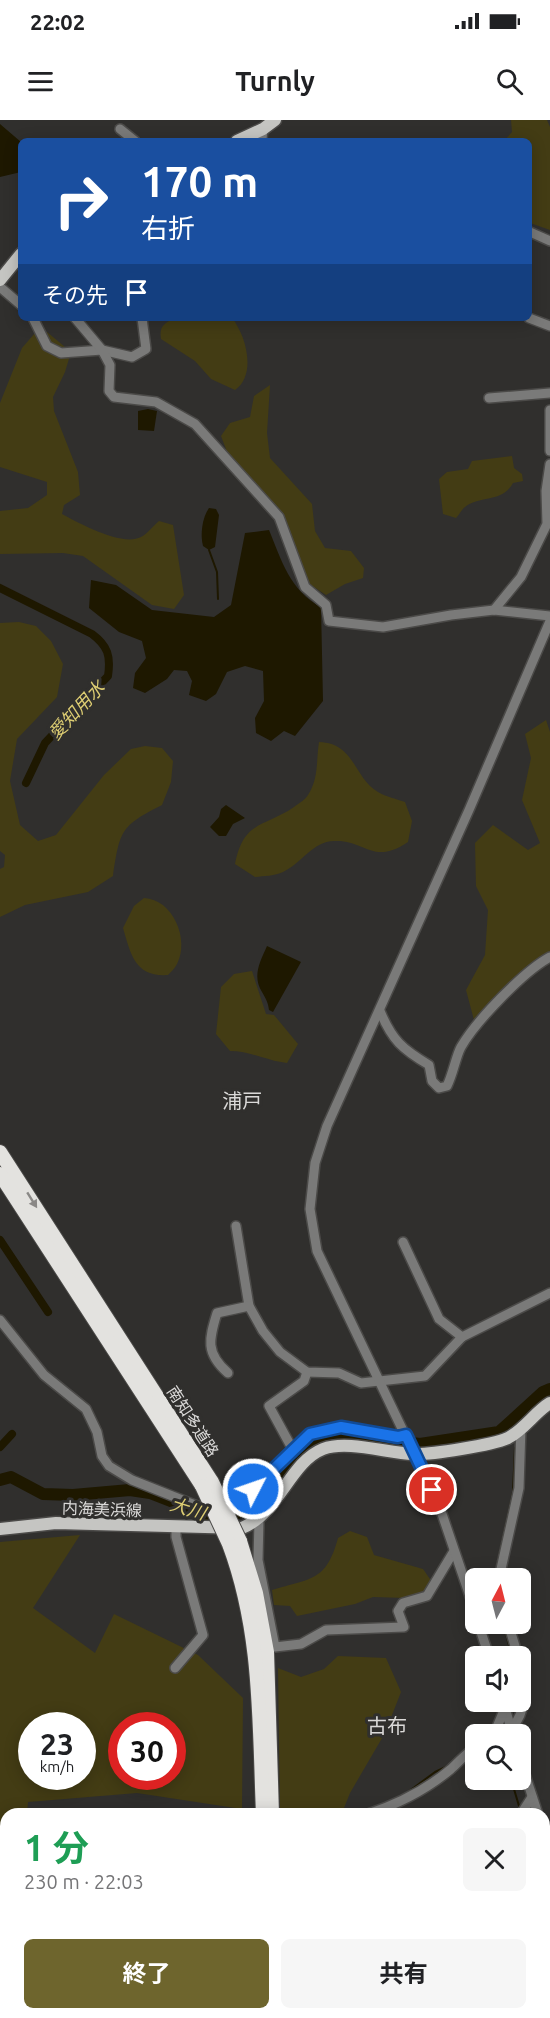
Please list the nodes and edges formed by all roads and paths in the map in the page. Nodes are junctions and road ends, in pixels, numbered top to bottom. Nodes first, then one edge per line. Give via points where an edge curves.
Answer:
1 (275, 120) edge
2 (120, 129) dead end
3 (260, 135) edge
4 (131, 138) edge
5 (532, 233) edge
6 (550, 241) edge
7 (18, 258) edge
8 (0, 280) edge
9 (0, 288) edge
10 (18, 303) edge
11 (532, 319) edge
12 (34, 321) edge
13 (78, 321) edge
14 (142, 321) edge
15 (550, 326) edge
16 (102, 350) junction
17 (550, 393) edge
18 (489, 398) dead end
19 (550, 410) edge
20 (550, 451) edge
21 (550, 464) edge
22 (494, 610) junction
23 (550, 616) edge
24 (550, 621) edge
25 (550, 957) edge
26 (380, 1011) junction
27 (0, 1152) edge
28 (0, 1174) edge
29 (236, 1226) dead end
30 (403, 1242) dead end
31 (550, 1293) edge
32 (249, 1306) junction
33 (0, 1320) edge
34 (462, 1337) junction
35 (307, 1372) junction
36 (228, 1373) dead end
37 (380, 1379) junction
38 (550, 1403) edge
39 (521, 1427) junction
40 (407, 1437) junction
41 (292, 1450) junction
42 (415, 1452) junction
43 (207, 1484) junction
44 (259, 1520) junction
45 (176, 1528) junction
46 (0, 1529) edge
47 (234, 1542) junction
48 (454, 1551) junction
49 (501, 1568) edge
50 (465, 1582) edge
51 (175, 1668) dead end
52 (465, 1754) edge
53 (530, 1790) edge
54 (532, 1797) junction
55 (263, 1808) edge
56 (272, 1808) edge
57 (385, 1808) edge
58 (525, 1808) edge
59 (536, 1808) edge

1 - 3 main road
2 - 4 street
5 - 6 street
7 - 8 main road
9 - 10 street
11 - 15 street
12 - 16 street via 47,346 61,353
13 - 16 street
14 - 16 street via 146,349 132,357
16 - 22 street via 110,365 109,391 114,397 156,402 195,424 279,517 305,587 326,605 329,621 383,627
17 - 18 street
19 - 20 street
21 - 22 street via 547,524 521,577
22 - 23 street
24 - 26 street
25 - 26 street via 518,982 477,1025 460,1049 447,1086 439,1088 432,1081 429,1065 390,1036
26 - 37 street via 322,1140 310,1209 317,1251
27 -> 43 highway, 南知多道路
28 - 43 highway, 南知多道路
29 - 32 street
30 - 34 street via 439,1319
31 - 34 street
32 - 35 street via 280,1352
32 - 36 street via 217,1313 209,1341 219,1365
33 - 41 street via 44,1375 86,1408 102,1456 109,1466 132,1480 205,1509 220,1509 253,1489
34 - 37 street via 425,1376
35 - 37 street via 339,1373 362,1383
35 - 41 street via 304,1381 269,1406
37 - 40 street
38 - 39 main road
39 - 42 main road via 496,1442
39 - 49 street via 519,1488
40 - 41 street via 341,1427 310,1434
40 - 42 street
42 - 44 main road via 324,1449 307,1459
42 - 48 street
43 - 47 highway, 南知多道路, bridge
44 - 45 main road, 内海美浜線 via 242,1528
44 - 48 street via 258,1560 275,1647 301,1644 326,1630 404,1627 398,1611 403,1602 427,1596
45 - 46 main road, 内海美浜線 via 56,1523
45 - 51 street via 203,1635
47 - 55 highway, 南知多道路 via 256,1653
47 - 56 highway, 南知多道路 via 256,1593 267,1653
48 - 50 street
52 - 57 street via 452,1768 400,1803
53 - 54 street
54 - 58 street
54 - 59 street

